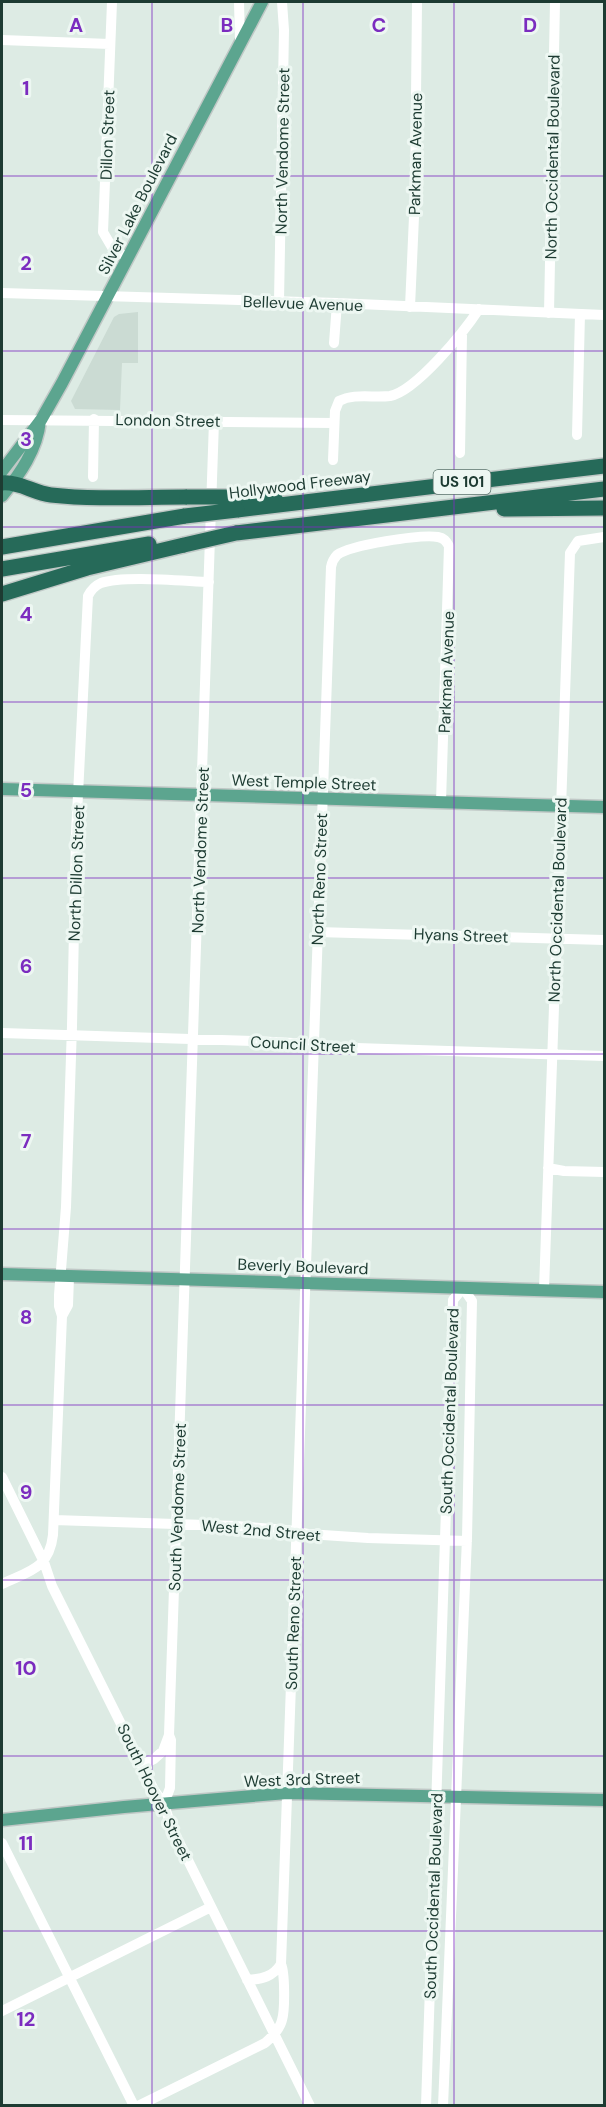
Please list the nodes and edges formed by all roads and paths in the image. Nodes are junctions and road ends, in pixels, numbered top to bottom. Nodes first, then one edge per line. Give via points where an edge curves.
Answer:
1 (112, 2) edge
2 (240, 2) edge
3 (262, 2) edge
4 (282, 2) edge
5 (417, 2) edge
6 (555, 2) edge
7 (2, 40) edge
8 (240, 41) junction
9 (110, 44) junction
10 (128, 258) junction
11 (2, 293) edge
12 (107, 297) junction
13 (279, 302) junction
14 (337, 303) junction
15 (410, 307) junction
16 (479, 309) junction
17 (549, 313) junction
18 (580, 314) junction
19 (604, 315) edge
20 (462, 334) junction
21 (334, 343) dead end
22 (94, 419) junction
23 (2, 420) edge
24 (41, 420) junction
25 (214, 421) junction
26 (334, 423) junction
27 (577, 435) dead end
28 (460, 453) dead end
29 (333, 460) dead end
30 (604, 466) edge
31 (2, 471) edge
32 (93, 477) dead end
33 (7, 483) edge
34 (604, 489) edge
35 (2, 496) edge
36 (237, 504) junction
37 (604, 508) edge
38 (432, 510) junction
39 (604, 537) edge
40 (184, 542) junction
41 (447, 542) joint
42 (2, 547) edge
43 (2, 569) edge
44 (209, 582) junction
45 (2, 594) edge
46 (2, 789) edge
47 (78, 791) junction
48 (201, 795) junction
49 (322, 799) junction
50 (441, 802) junction
51 (560, 806) junction
52 (604, 807) edge
53 (318, 932) junction
54 (556, 938) junction
55 (604, 940) edge
56 (2, 1033) edge
57 (71, 1036) junction
58 (193, 1039) junction
59 (313, 1044) junction
60 (552, 1054) junction
61 (604, 1056) edge
62 (548, 1168) junction
63 (604, 1172) edge
64 (2, 1274) edge
65 (65, 1276) junction
66 (184, 1279) junction
67 (306, 1282) junction
68 (463, 1288) junction
69 (544, 1290) junction
70 (604, 1292) edge
71 (2, 1477) edge
72 (54, 1520) junction
73 (176, 1524) junction
74 (296, 1531) junction
75 (445, 1539) junction
76 (467, 1541) junction
77 (44, 1562) junction
78 (2, 1584) edge
79 (169, 1735) junction
80 (142, 1766) junction
81 (287, 1793) junction
82 (436, 1795) junction
83 (456, 1796) junction
84 (604, 1800) edge
85 (164, 1804) junction
86 (2, 1820) edge
87 (2, 1843) edge
88 (211, 1907) junction
89 (281, 1964) junction
90 (69, 1977) junction
91 (247, 1980) junction
92 (2, 2011) edge
93 (275, 2035) junction
94 (136, 2106) edge
95 (310, 2106) edge
96 (426, 2106) edge
97 (443, 2106) edge

1 - 9 street, Dillon Street
2 - 8 street
3 - 8 main road, Silver Lake Boulevard
4 - 13 street, North Vendome Street
5 - 15 street, Parkman Avenue
6 - 17 street, North Occidental Boulevard
7 - 9 street
8 - 10 main road, Silver Lake Boulevard
9 - 10 street, Dillon Street via 103,232 113,249
10 - 12 main road, Silver Lake Boulevard
11 - 12 street, Bellevue Avenue
12 - 13 street, Bellevue Avenue
12 - 24 main road, Silver Lake Boulevard
13 - 14 street, Bellevue Avenue
14 - 15 street, Bellevue Avenue
14 - 21 street
15 - 16 street, Bellevue Avenue
16 - 17 street, Bellevue Avenue
16 - 20 street
17 - 18 street, Bellevue Avenue
18 - 19 street, Bellevue Avenue
18 - 27 street
20 - 26 street via 405,390 389,396 339,401
20 - 28 street
22 - 24 street, London Street
22 - 25 street, London Street
22 - 32 street
23 - 24 street, London Street
24 - 31 main road, Silver Lake Boulevard
24 - 33 main road, Silver Lake Boulevard via 39,437 23,467
25 - 26 street, London Street
25 - 44 street, North Vendome Street
26 - 29 street
30 - 36 highway, Hollywood Freeway / US 101 via 320,499
33 - 35 main road, Silver Lake Boulevard
33 - 36 highway, bridge via 62,496 187,497
34 - 38 highway, US 101
36 - 42 highway, Hollywood Freeway / US 101, bridge
37 - 38 highway
38 - 40 highway, US 101, bridge
39 - 51 street, North Occidental Boulevard via 578,541 570,553
40 - 43 highway, US 101
40 - 45 highway
41 - 49 street, North Reno Street via 438,537 392,540 341,553 332,561
41 - 50 street, Parkman Avenue via 450,550
44 - 47 street, North Dillon Street via 116,580 90,591
44 - 48 street, North Vendome Street
46 - 47 main road, West Temple Street
47 - 48 main road, West Temple Street
47 - 57 street, North Dillon Street
48 - 49 main road, West Temple Street
48 - 58 street, North Vendome Street
49 - 50 main road, West Temple Street
49 - 53 street, North Reno Street
50 - 51 main road, West Temple Street
51 - 52 main road, West Temple Street
51 - 54 street, North Occidental Boulevard
53 - 54 street, Hyans Street
53 - 59 street, North Reno Street
54 - 55 street, Hyans Street
54 - 60 street, North Occidental Boulevard
56 - 57 street, Council Street
57 - 58 street, Council Street
57 - 65 street, North Dillon Street
58 - 59 street, Council Street
58 - 66 street, North Vendome Street
59 - 60 street, Council Street
59 - 67 street, North Reno Street
60 - 61 street, Council Street
60 - 62 street, North Occidental Boulevard
62 - 63 street
62 - 69 street, North Occidental Boulevard
64 - 65 main road, Beverly Boulevard
65 - 66 main road, Beverly Boulevard
65 - 72 street, North Dillon Street via 59,1306 62,1316
66 - 67 main road, Beverly Boulevard
66 - 73 street, South Vendome Street
67 - 68 main road, Beverly Boulevard
67 - 74 street, South Reno Street
68 - 69 main road, Beverly Boulevard
68 - 75 street, South Occidental Boulevard via 453,1300
68 - 76 street, South Occidental Boulevard via 472,1301
69 - 70 main road, Beverly Boulevard
71 - 77 street, South Hoover Street
72 - 73 street, West 2nd Street
72 - 77 street, North Dillon Street via 51,1550
73 - 74 street, West 2nd Street
73 - 79 street, South Vendome Street
74 - 75 street, West 2nd Street via 368,1538
74 - 81 street, South Reno Street
75 - 76 street, West 2nd Street
75 - 82 street, South Occidental Boulevard
76 - 83 street, South Occidental Boulevard
77 - 78 street
77 - 80 street, South Hoover Street via 52,1586
79 - 80 street via 162,1751
79 - 85 street, South Vendome Street via 170,1788
80 - 85 street, South Hoover Street
81 - 82 main road, West 3rd Street
81 - 85 main road, West 3rd Street
81 - 89 street, South Reno Street
82 - 83 main road, West 3rd Street
82 - 96 street, South Occidental Boulevard
83 - 84 main road, West 3rd Street
83 - 97 street, South Occidental Boulevard
85 - 86 main road, West 3rd Street
85 - 88 street, South Hoover Street
87 - 90 street
88 - 90 street
88 - 91 street, South Hoover Street
89 - 91 street via 270,1975
89 - 93 street, South Reno Street via 283,2020
90 - 92 street
90 - 94 street
91 - 93 street, South Hoover Street
93 - 94 street via 266,2043
93 - 95 street, South Hoover Street

